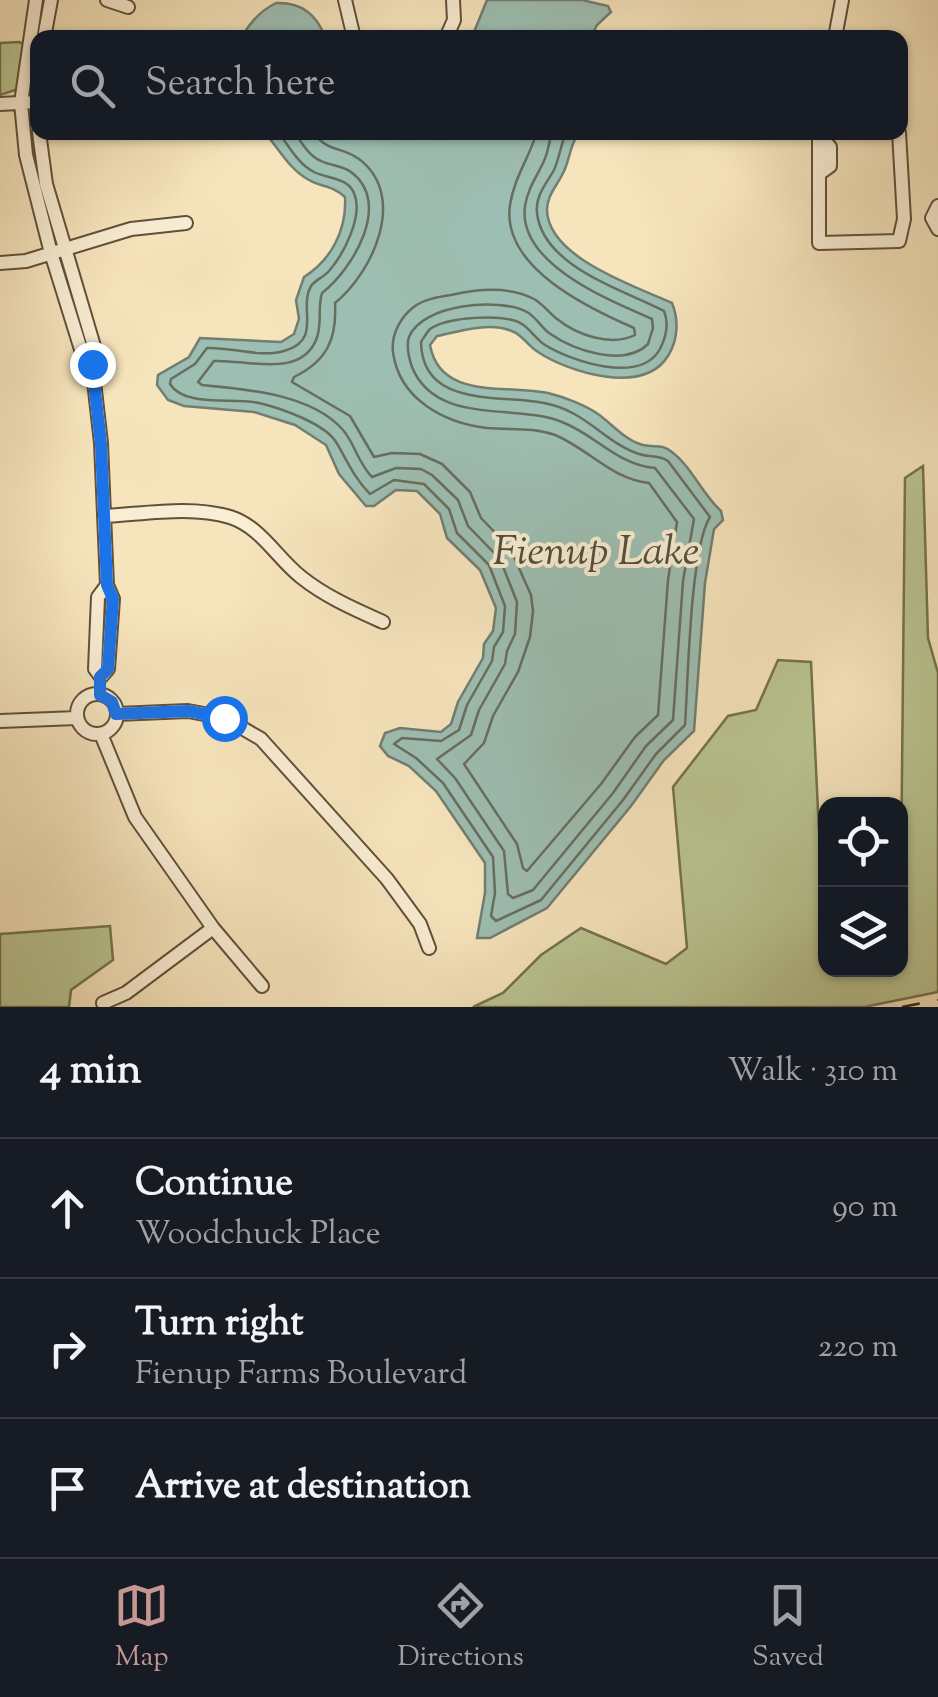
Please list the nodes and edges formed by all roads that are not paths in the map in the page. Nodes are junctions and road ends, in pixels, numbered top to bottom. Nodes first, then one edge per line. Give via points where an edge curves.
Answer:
1 (36, 0) edge
2 (51, 0) edge
3 (106, 0) edge
4 (344, 0) edge
5 (453, 0) edge
6 (842, 0) edge
7 (128, 7) dead end
8 (32, 30) edge
9 (45, 30) edge
10 (352, 30) edge
11 (450, 30) edge
12 (836, 30) edge
13 (30, 44) edge
14 (30, 102) edge
15 (22, 103) junction
16 (0, 104) edge
17 (39, 140) edge
18 (824, 140) edge
19 (900, 140) edge
20 (938, 206) edge
21 (186, 224) dead end
22 (938, 230) edge
23 (58, 252) junction
24 (0, 262) edge
25 (104, 516) junction
26 (383, 622) dead end
27 (100, 695) junction
28 (116, 714) junction
29 (77, 718) junction
30 (0, 721) edge
31 (101, 734) junction
32 (214, 928) junction
33 (430, 948) dead end
34 (262, 986) dead end
35 (103, 1003) dead end

1 - 8 street
2 - 9 street
3 - 7 street
4 - 10 street
5 - 11 street
6 - 12 street
13 - 15 street
14 - 15 street
15 - 16 street
15 - 23 street via 26,154
17 - 23 street
18 - 19 street via 830,166 819,174 820,243 899,241
20 - 22 street via 932,218
21 - 23 street via 132,229
23 - 24 street
23 - 25 street via 83,356 92,364
25 - 26 street via 209,512 233,518 262,535 330,598
25 - 27 street via 107,585 98,597 95,669
27 - 28 street
27 - 29 street via 82,701
28 - 31 street
28 - 33 street via 188,711 224,718 262,739 387,880
29 - 30 street
29 - 31 street
31 - 32 street via 135,817
32 - 34 street
32 - 35 street

